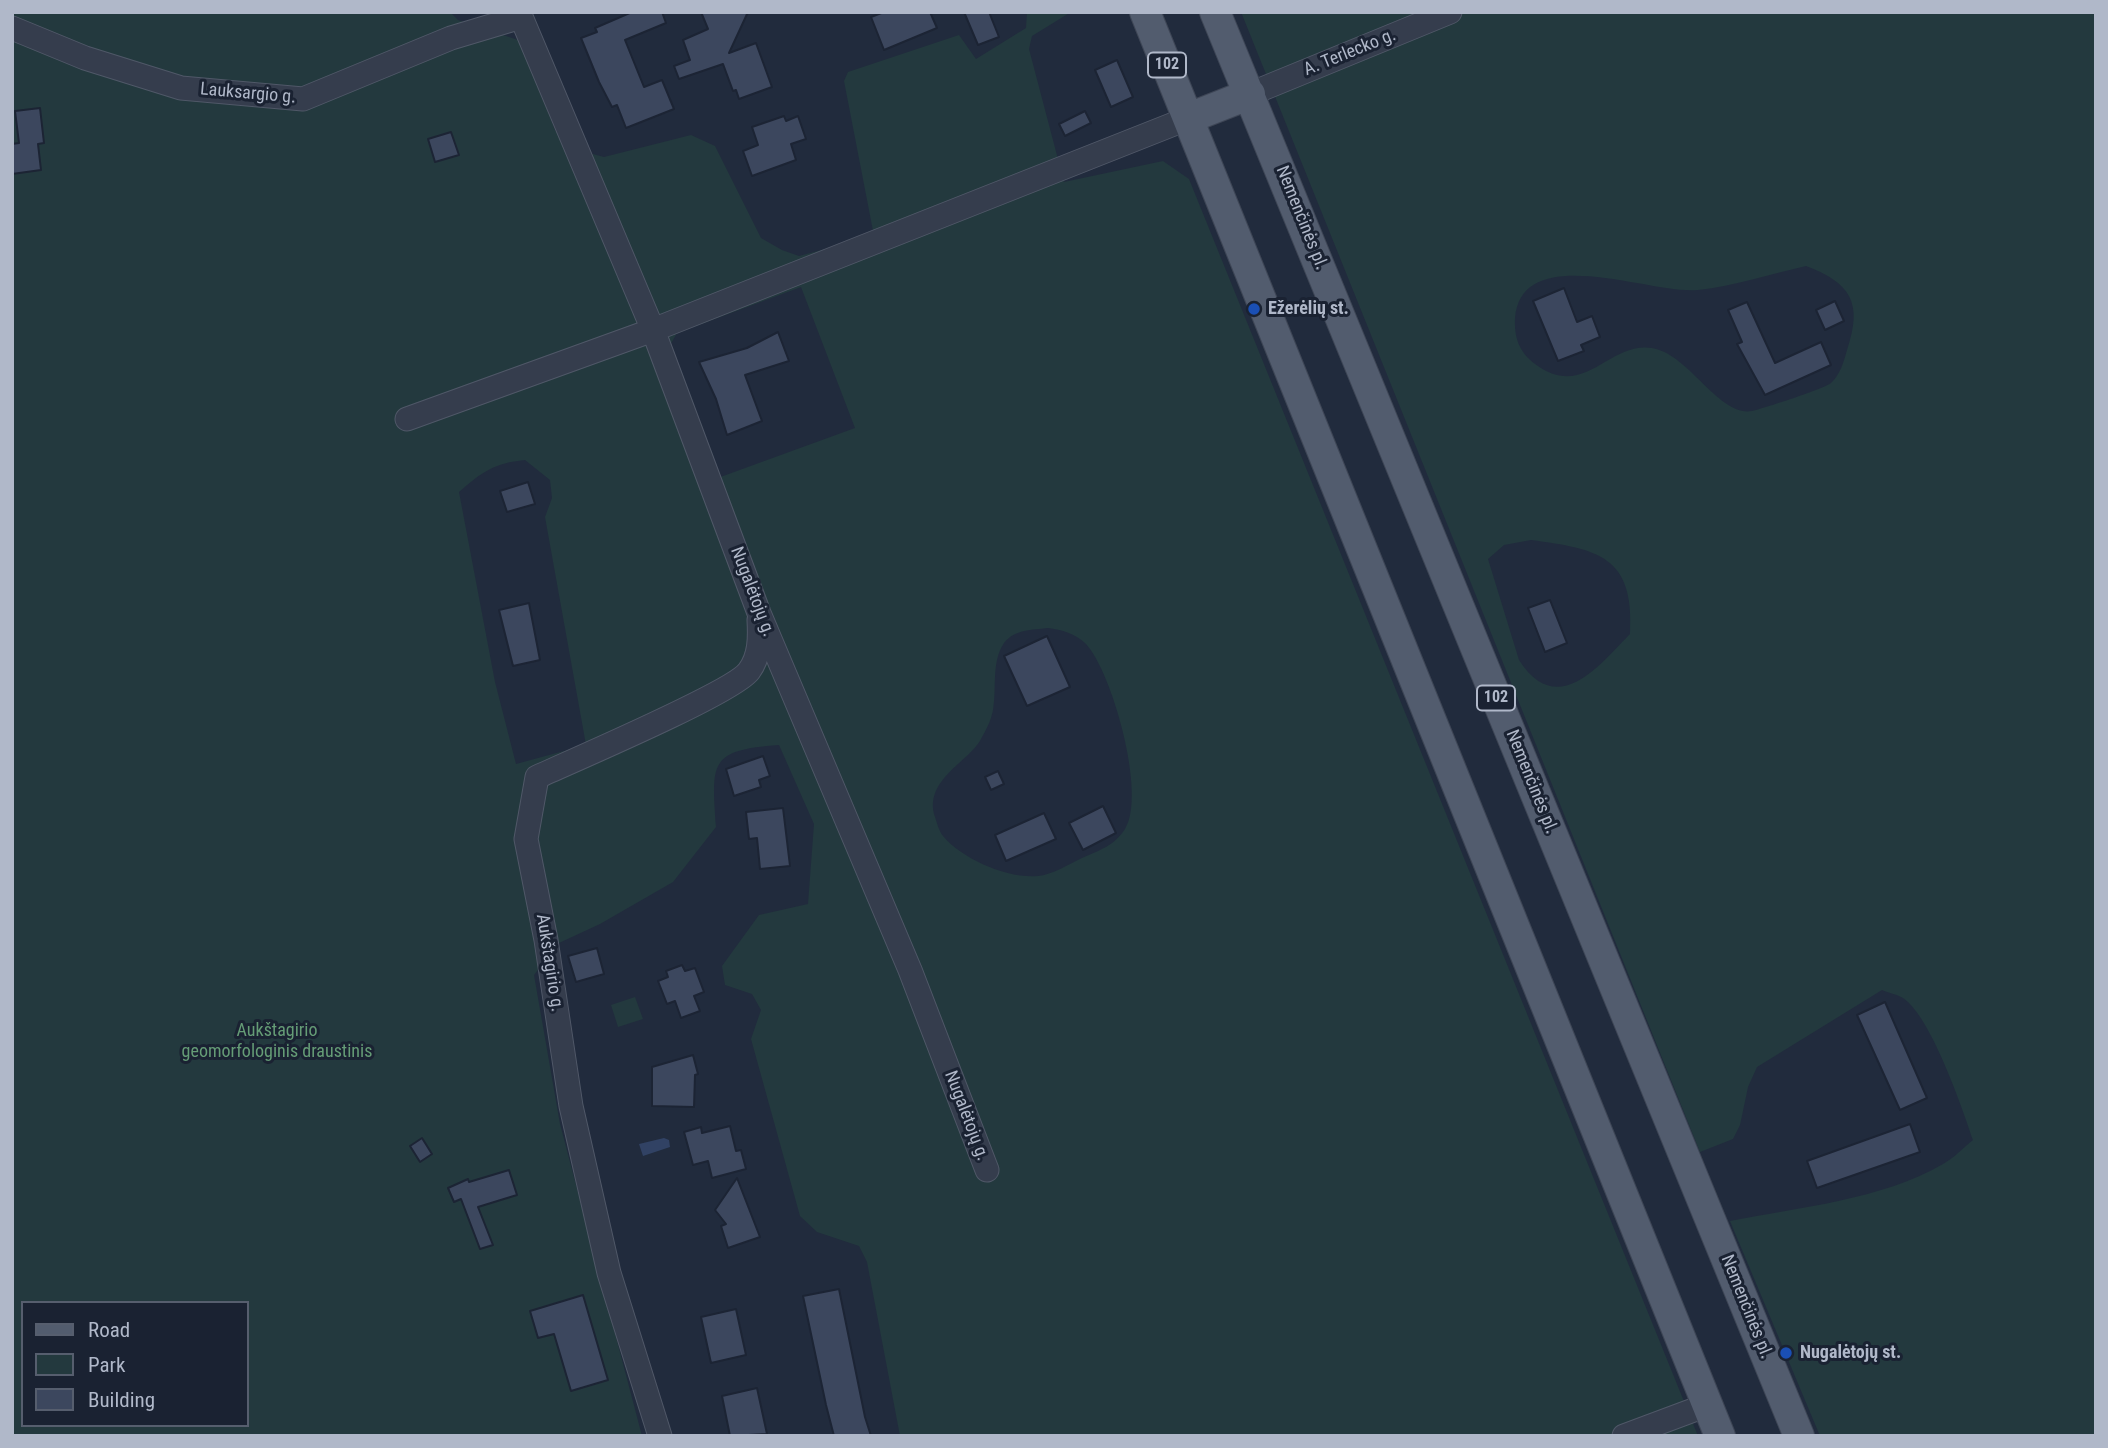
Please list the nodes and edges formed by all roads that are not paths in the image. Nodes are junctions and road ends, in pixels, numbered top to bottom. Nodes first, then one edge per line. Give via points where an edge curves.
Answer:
1 (1146, 12) edge
2 (1215, 12) edge
3 (1450, 12) edge
4 (520, 14) edge
5 (12, 29) edge
6 (1250, 94) junction
7 (1189, 118) junction
8 (653, 330) junction
9 (407, 419) dead end
10 (759, 613) junction
11 (987, 1170) dead end
12 (1707, 1405) junction
13 (660, 1436) edge
14 (1624, 1436) edge
15 (1720, 1436) edge
16 (1799, 1436) edge

1 - 7 main road, 102
2 - 6 main road, Nemenčinės pl. / 102
3 - 6 street, A. Terlecko g.
4 - 5 street, Lauksargio g. via 303,99 181,88
4 - 8 street, Nugalėtojų g.
6 - 7 main road
6 - 16 main road, Nemenčinės pl. / 102
7 - 8 street
7 - 12 main road, 102
8 - 9 street
8 - 10 street, Nugalėtojų g.
10 - 11 street, Nugalėtojų g. via 909,970
10 - 13 street, Aukštagirio g. via 761,643 748,673 717,693 537,777 526,839 590,1204
12 - 14 street
12 - 15 main road, 102

